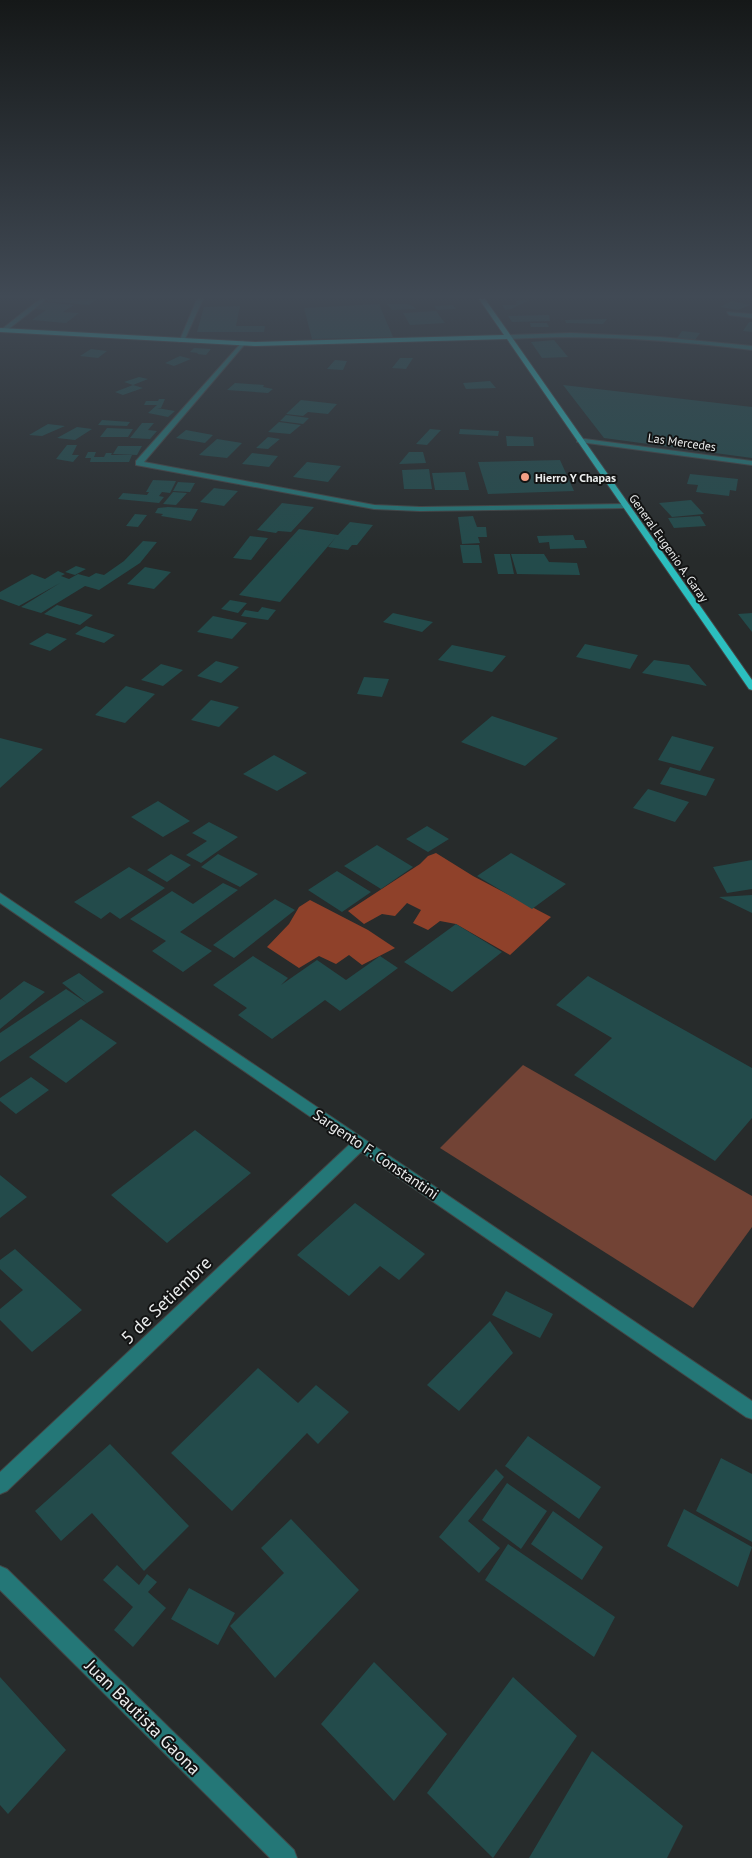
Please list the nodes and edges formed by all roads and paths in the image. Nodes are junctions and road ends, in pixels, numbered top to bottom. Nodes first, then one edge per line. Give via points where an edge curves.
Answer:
1 (206, 386) edge
2 (542, 386) edge
3 (580, 440) junction
4 (752, 463) edge
5 (626, 506) junction
6 (752, 687) edge
7 (0, 898) edge
8 (360, 1144) junction
9 (752, 1411) edge
10 (0, 1485) edge
11 (0, 1576) edge
12 (286, 1858) edge

1 - 5 street via 139,463 374,508
2 - 3 main road, General Eugenio A. Garay
3 - 4 street, Las Mercedes
3 - 5 main road, General Eugenio A. Garay
5 - 6 main road, General Eugenio A. Garay
7 - 8 street, Sargento F. Constantini
8 - 9 street, Sargento F. Constantini
8 - 10 street, 5 de Setiembre
11 - 12 street, Juan Bautista Gaona

